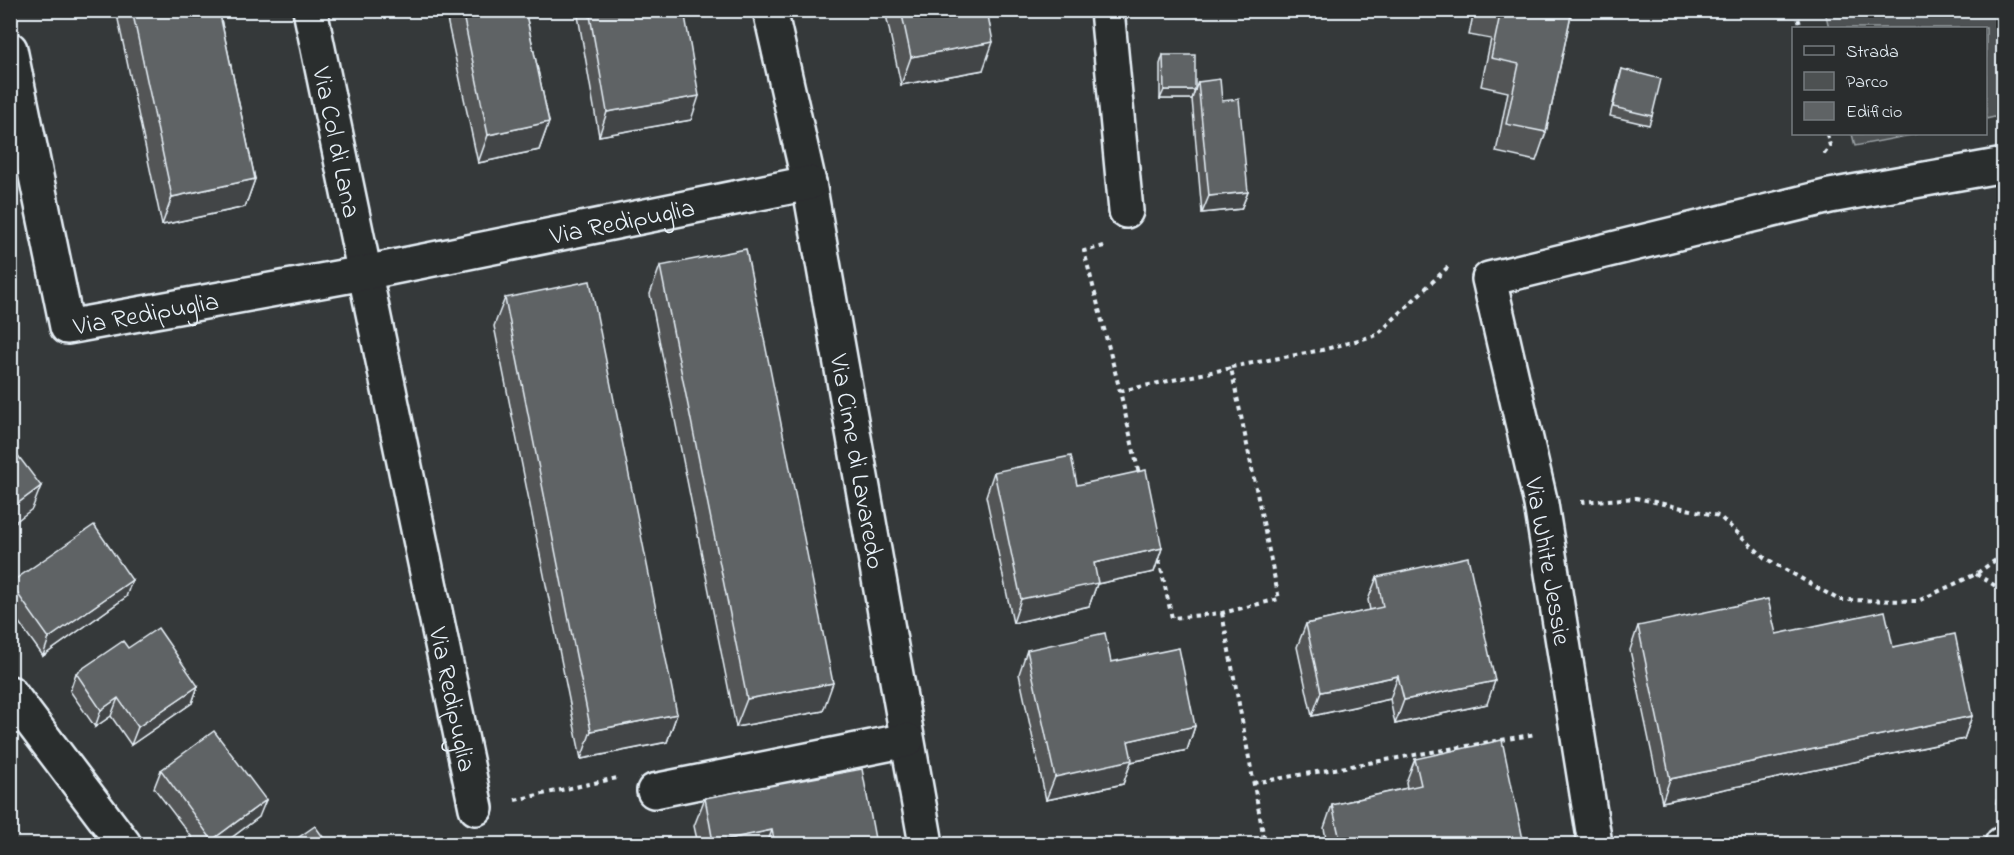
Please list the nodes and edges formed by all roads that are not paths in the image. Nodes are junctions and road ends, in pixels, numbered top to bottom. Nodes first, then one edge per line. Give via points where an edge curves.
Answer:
1 (310, 10) edge
2 (771, 10) edge
3 (1107, 10) edge
4 (10, 49) edge
5 (2004, 165) edge
6 (809, 183) junction
7 (1126, 211) road end
8 (364, 273) junction
9 (10, 693) edge
10 (907, 740) junction
11 (654, 791) road end
12 (477, 808) road end
13 (124, 844) edge
14 (926, 844) edge
15 (1595, 844) edge

1 - 8 street, Via Col di Lana
2 - 6 street, Via Cime di Lavaredo
3 - 7 street
4 - 8 street, Via Redipuglia via 67,327
5 - 15 street, Via White Jessie via 1830,196 1489,279 1541,504
6 - 8 street, Via Redipuglia
6 - 10 street, Via Cime di Lavaredo
8 - 12 street, Via Redipuglia
9 - 13 street
10 - 11 street
10 - 14 street, Via Cime di Lavaredo

